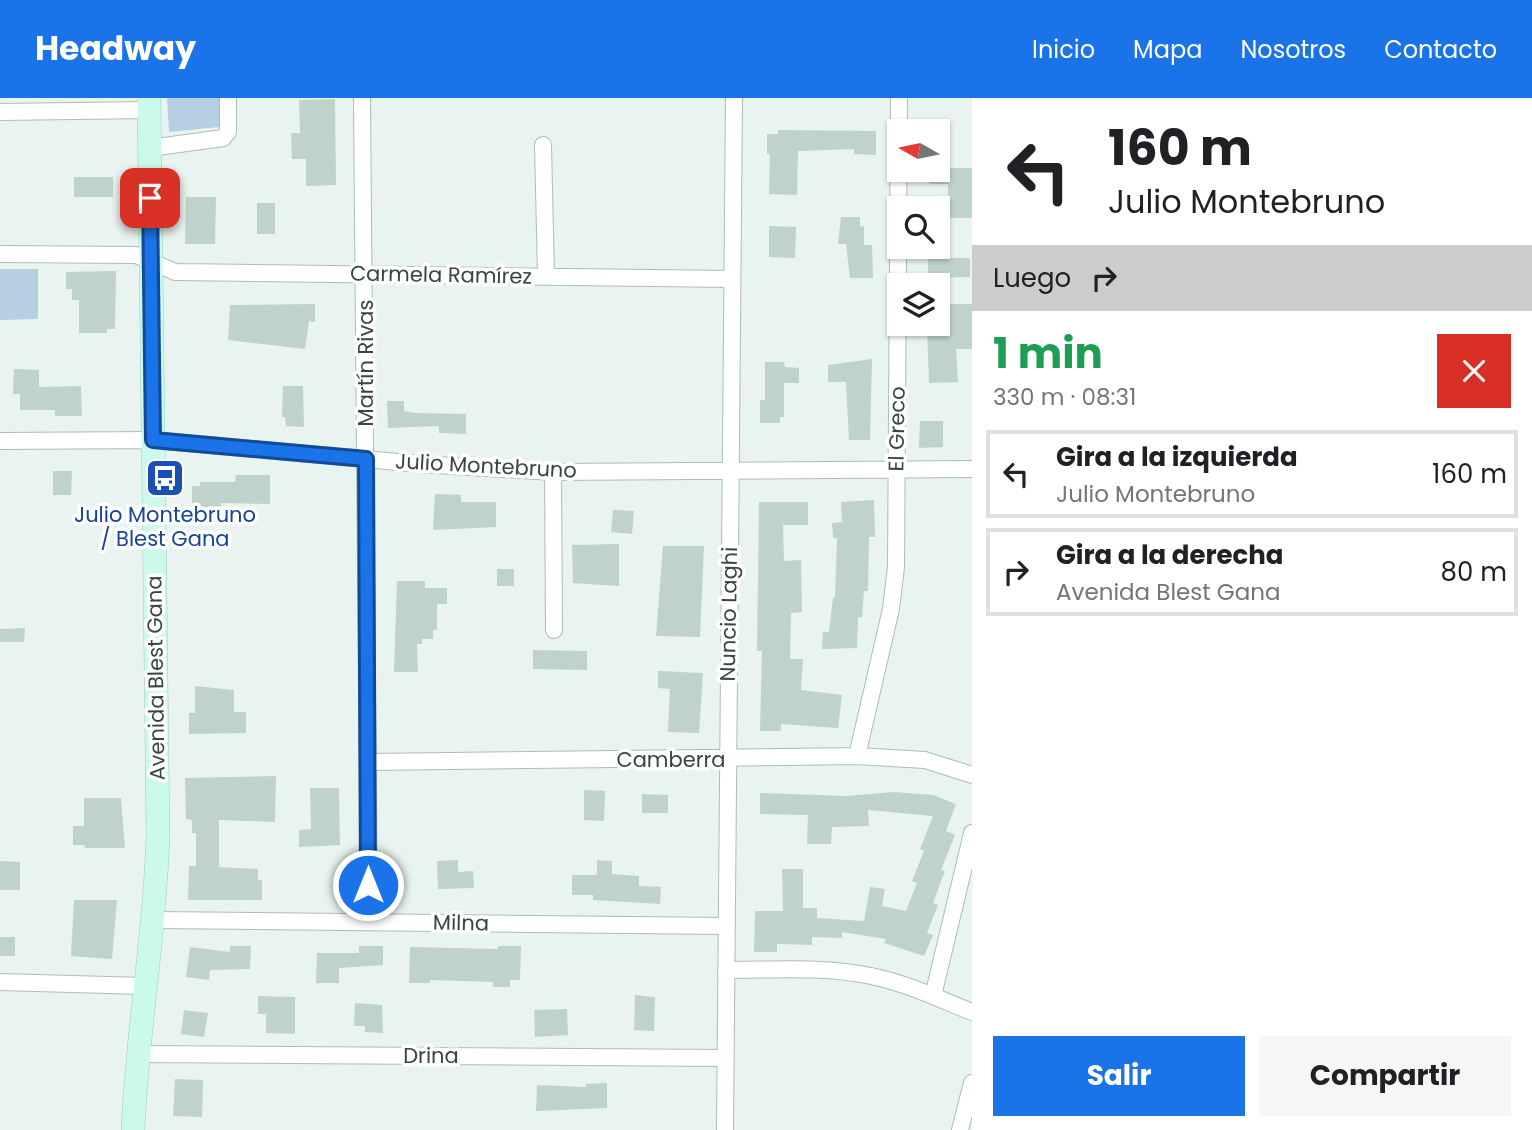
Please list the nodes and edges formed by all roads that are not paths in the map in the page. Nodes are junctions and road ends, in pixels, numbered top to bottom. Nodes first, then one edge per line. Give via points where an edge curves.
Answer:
1 (228, 98) edge
2 (362, 98) edge
3 (734, 98) edge
4 (899, 98) edge
5 (149, 104) edge
6 (0, 112) edge
7 (543, 145) dead end
8 (150, 148) junction
9 (0, 254) edge
10 (151, 262) junction
11 (366, 274) junction
12 (546, 276) junction
13 (732, 279) junction
14 (153, 440) junction
15 (0, 441) edge
16 (366, 459) junction
17 (896, 469) junction
18 (972, 469) edge
19 (731, 470) junction
20 (553, 472) junction
21 (554, 630) dead end
22 (857, 756) junction
23 (728, 760) junction
24 (368, 762) junction
25 (972, 775) edge
26 (972, 832) edge
27 (153, 920) junction
28 (369, 922) junction
29 (726, 926) junction
30 (726, 970) junction
31 (0, 982) edge
32 (144, 986) junction
33 (933, 996) junction
34 (972, 1012) edge
35 (136, 1054) junction
36 (725, 1058) junction
37 (972, 1083) edge
38 (133, 1130) edge
39 (725, 1130) edge
40 (960, 1130) edge

1 - 8 street via 228,132 223,138
2 - 11 street, Martín Rivas
3 - 13 street, Nuncio Laghi
4 - 17 street, El Greco
5 - 6 street
5 - 8 street, Avenida Blest Gana
7 - 12 street
8 - 10 street, Avenida Blest Gana
9 - 10 street, Carmela Ramírez via 136,255
10 - 11 street, Carmela Ramírez via 175,272
10 - 14 street, Avenida Blest Gana
11 - 12 street, Carmela Ramírez
11 - 16 street, Martín Rivas
12 - 13 street, Carmela Ramírez
13 - 19 street, Nuncio Laghi
14 - 15 street, Julio Montebruno
14 - 16 street, Julio Montebruno
14 - 27 street, Avenida Blest Gana via 158,836
16 - 20 street, Julio Montebruno
16 - 24 street, Martín Rivas
17 - 18 street, Julio Montebruno
17 - 19 street, Julio Montebruno
17 - 22 street, El Greco via 894,591
19 - 20 street, Julio Montebruno
19 - 23 street, Nuncio Laghi
20 - 21 street
22 - 23 street, Camberra
22 - 25 street, Camberra via 925,760
23 - 24 street, Camberra
23 - 29 street, Nuncio Laghi
24 - 28 street, Martín Rivas
26 - 33 street
27 - 28 street, Milna
27 - 32 street, Avenida Blest Gana
28 - 29 street, Milna
29 - 30 street, Nuncio Laghi
30 - 33 street via 844,971 889,980
30 - 36 street, Nuncio Laghi
31 - 32 street
32 - 35 street, Avenida Blest Gana
33 - 34 street
35 - 36 street, Drina
35 - 38 street, Avenida Blest Gana
36 - 39 street, Nuncio Laghi
37 - 40 street

